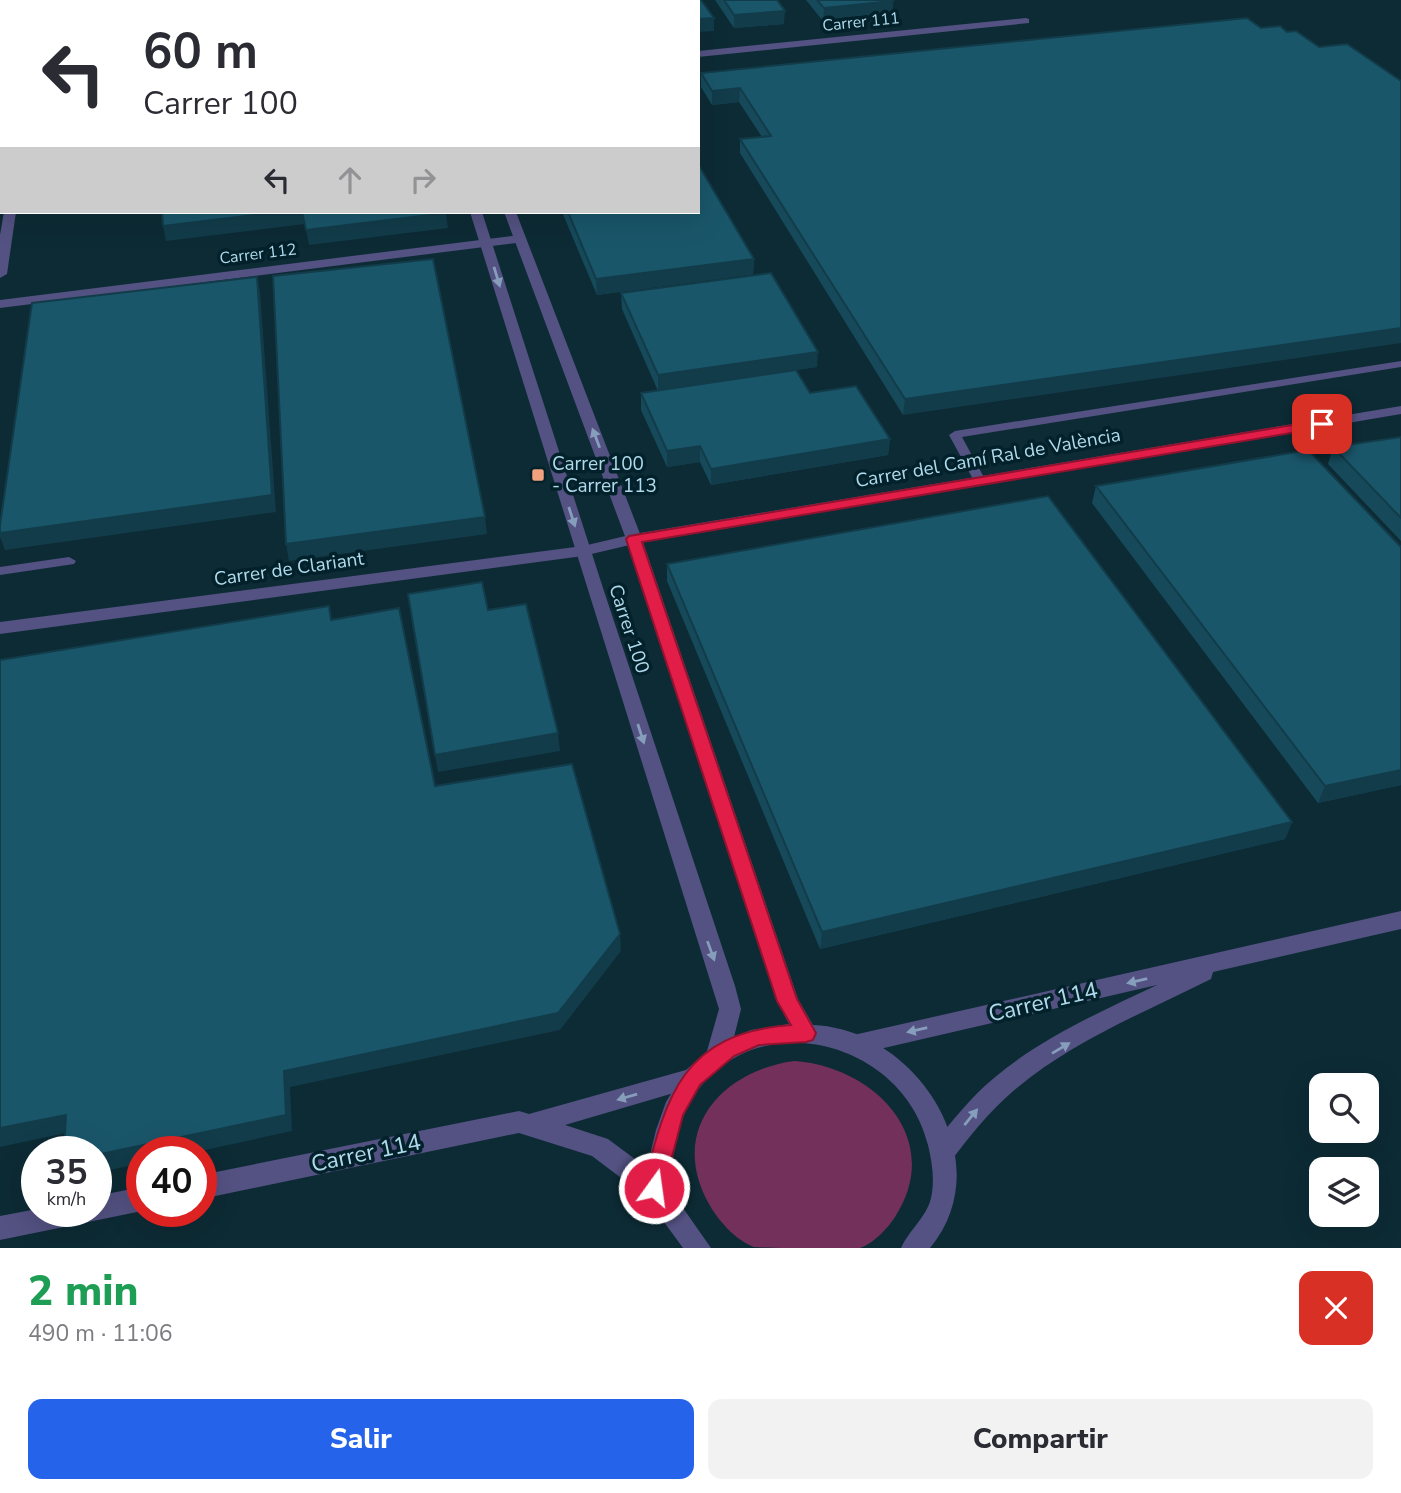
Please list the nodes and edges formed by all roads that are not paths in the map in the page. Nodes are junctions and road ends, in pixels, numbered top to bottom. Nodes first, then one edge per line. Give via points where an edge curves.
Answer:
1 (1026, 21) dead end
2 (700, 54) edge
3 (9, 214) edge
4 (477, 214) edge
5 (511, 214) edge
6 (520, 239) junction
7 (486, 243) junction
8 (0, 274) edge
9 (0, 304) edge
10 (1401, 364) edge
11 (1401, 411) edge
12 (980, 481) junction
13 (634, 539) junction
14 (583, 551) junction
15 (69, 561) dead end
16 (0, 571) edge
17 (0, 628) edge
18 (1401, 920) edge
19 (1228, 960) junction
20 (806, 1033) junction
21 (866, 1042) junction
22 (717, 1058) junction
23 (693, 1078) junction
24 (531, 1124) junction
25 (942, 1153) junction
26 (217, 1184) edge
27 (654, 1188) junction
28 (21, 1224) edge
29 (0, 1228) edge
30 (916, 1247) edge
31 (698, 1248) edge

1 - 2 street, Carrer 111
3 - 8 street
4 - 7 street, Carrer 100
5 - 6 street, Carrer 100
6 - 7 street, Carrer 112
13 -> 6 street, Carrer 100
7 - 9 street, Carrer 112
7 -> 14 street, Carrer 100
10 - 12 lane via 955,435
11 - 12 street, Carrer del Camí Ral de València
12 - 13 street, Carrer del Camí Ral de València
13 - 14 street, Carrer del Camí Ral de València
13 - 20 street, Carrer 100 via 788,1001
14 - 17 street, Carrer de Clariant
14 -> 22 street, Carrer 100 via 724,986 730,1009
15 - 16 lane
18 - 19 street, Carrer 114
19 -> 21 street, Carrer 114
25 -> 19 street, Carrer 114 via 980,1106 1015,1075 1109,1019
20 - 21 street
20 - 22 street via 758,1037
21 - 25 street via 902,1073 930,1111
22 - 23 street
23 -> 24 street, Carrer 114
23 - 27 street via 673,1112
24 - 26 street, Carrer 114 via 519,1122
24 - 27 street, Carrer 114 via 599,1147
25 - 30 street via 947,1171 944,1202
27 - 31 street, Carrer 114
28 - 29 street

